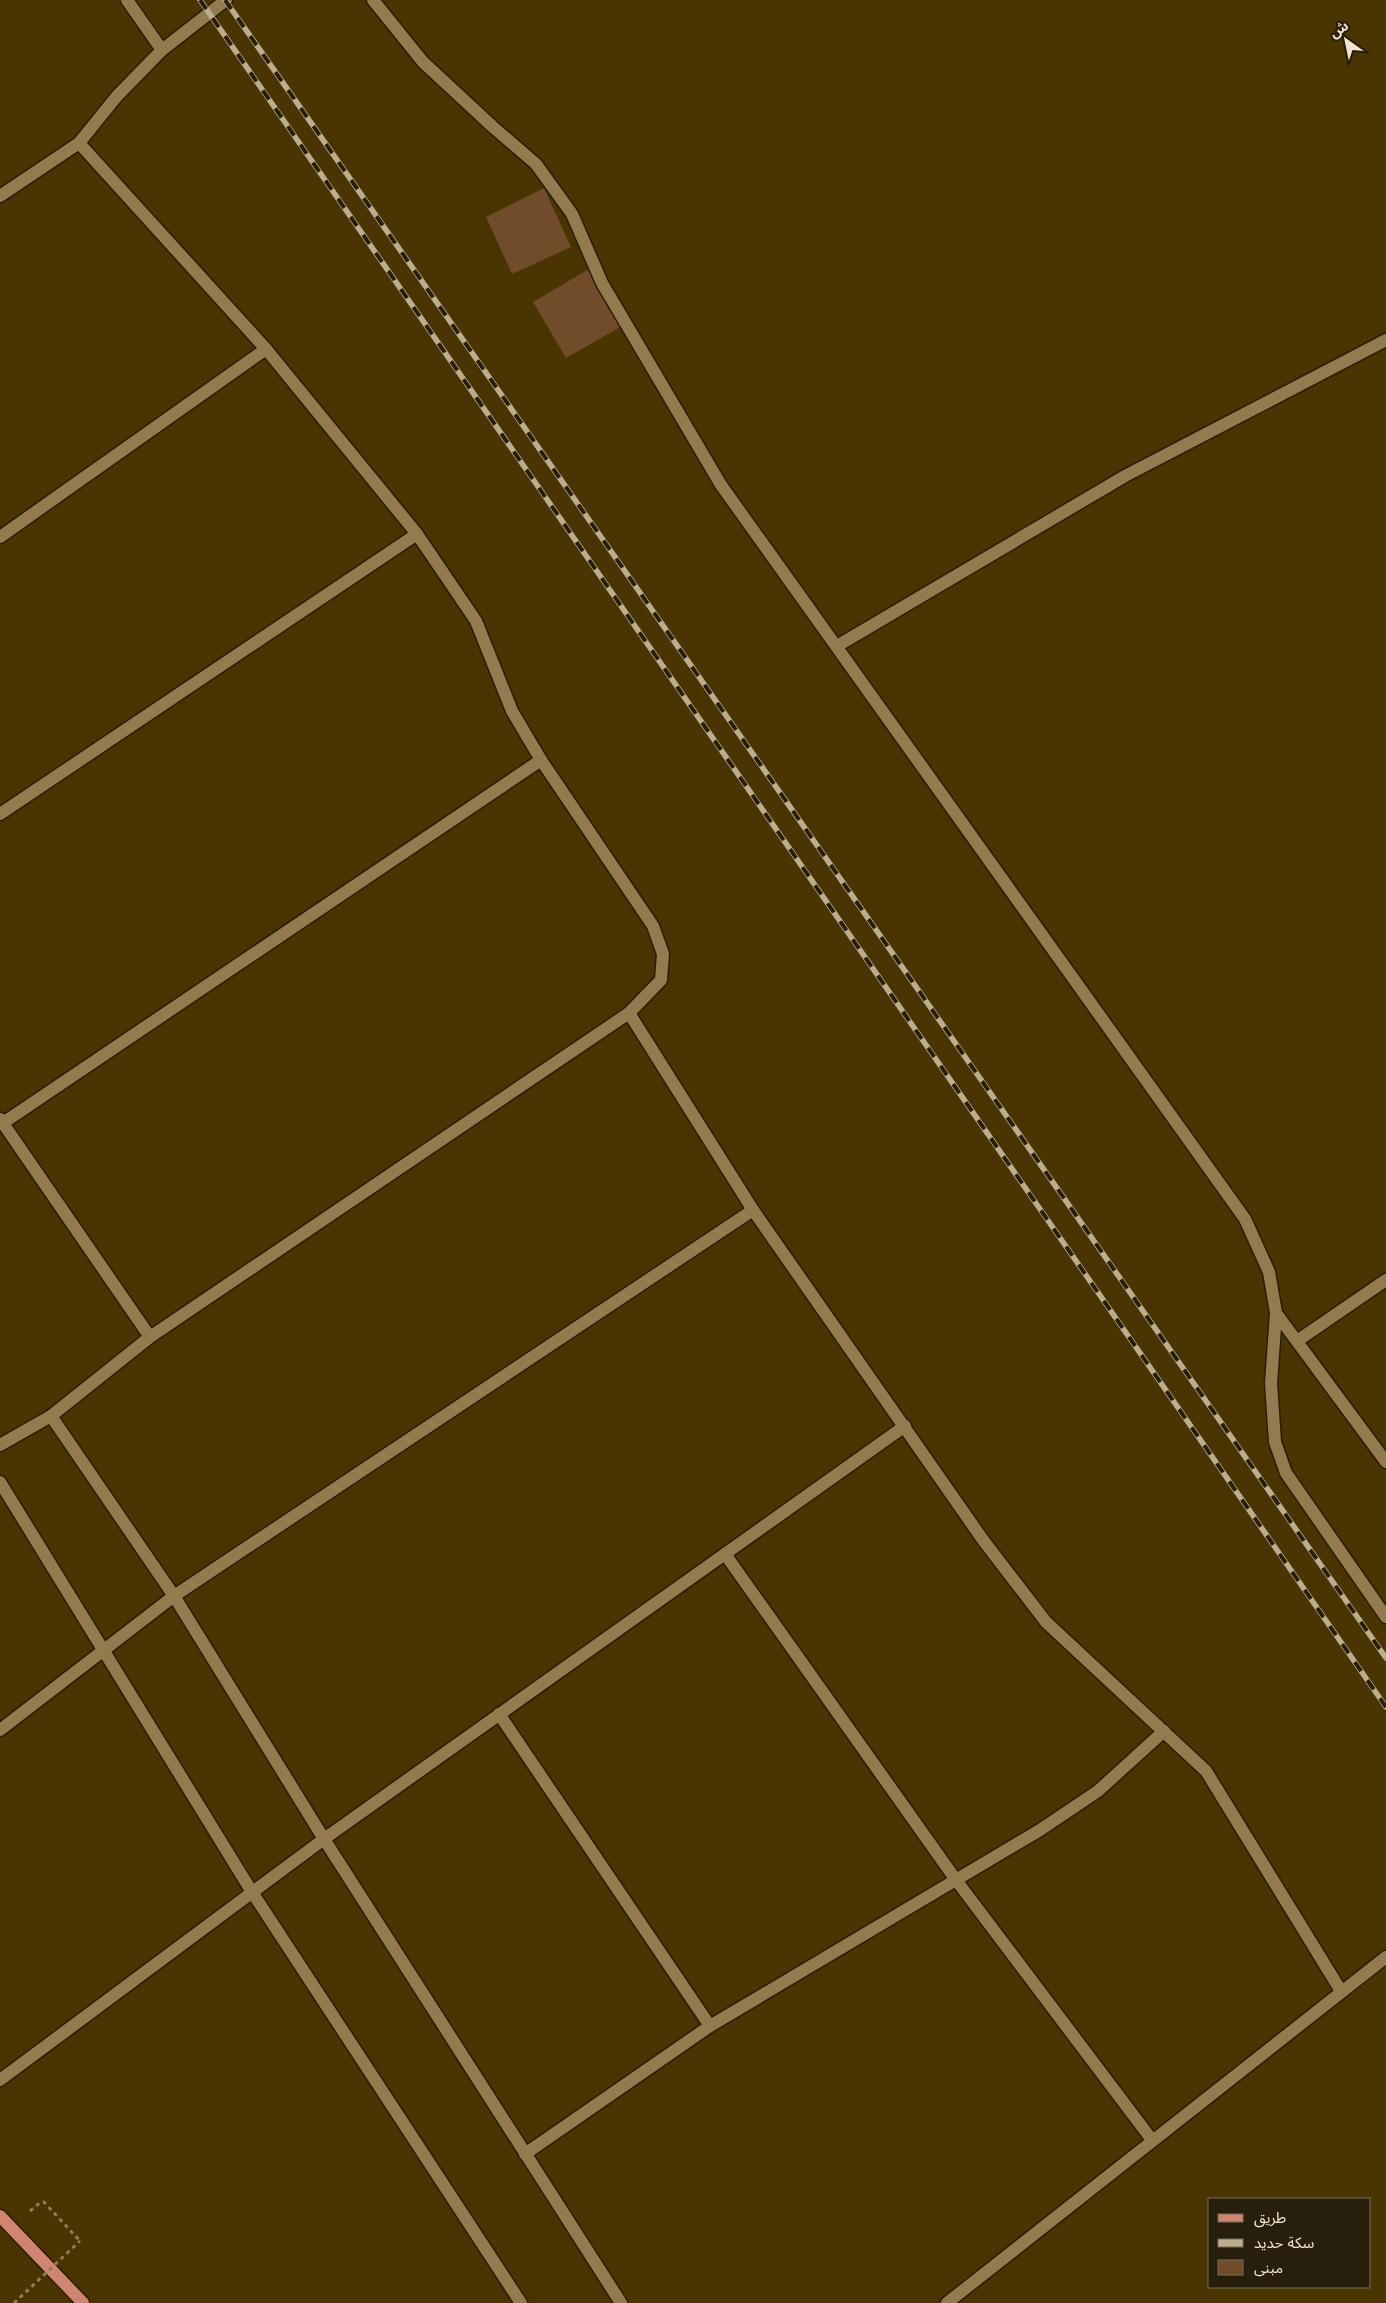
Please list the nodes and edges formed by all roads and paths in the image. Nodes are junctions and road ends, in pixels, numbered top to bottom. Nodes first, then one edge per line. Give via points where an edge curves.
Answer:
1 (127, 0) edge
2 (226, 0) edge
3 (372, 0) edge
4 (162, 50) junction
5 (79, 143) junction
6 (0, 196) edge
7 (1386, 340) edge
8 (266, 349) junction
9 (417, 534) junction
10 (0, 537) edge
11 (837, 646) junction
12 (541, 760) junction
13 (0, 814) edge
14 (629, 1013) junction
15 (2, 1121) edge
16 (753, 1210) junction
17 (1386, 1280) edge
18 (1276, 1313) junction
19 (150, 1337) junction
20 (1297, 1341) junction
21 (50, 1416) junction
22 (905, 1426) junction
23 (0, 1445) edge
24 (1386, 1462) edge
25 (0, 1482) edge
26 (725, 1554) junction
27 (174, 1596) junction
28 (1386, 1616) edge
29 (103, 1651) junction
30 (499, 1714) junction
31 (0, 1730) edge
32 (1164, 1732) junction
33 (324, 1838) junction
34 (956, 1880) junction
35 (252, 1892) junction
36 (1386, 1957) edge
37 (1341, 1991) junction
38 (710, 2026) junction
39 (0, 2080) edge
40 (1152, 2140) junction
41 (525, 2154) junction
42 (43, 2201) dead end
43 (0, 2216) edge
44 (14, 2303) edge
45 (83, 2303) edge
46 (521, 2303) edge
47 (621, 2303) edge
48 (947, 2303) edge

1 - 4 street
2 - 4 street
3 - 11 street via 423,62 536,164 572,214 602,283 721,485
4 - 5 street
5 - 6 street
5 - 8 street
7 - 11 street via 1124,476
8 - 9 street
8 - 10 street
9 - 12 street via 476,621 512,711
9 - 13 street
11 - 18 street via 1245,1219 1269,1272
12 - 14 street via 653,926 663,954 661,980
12 - 15 street
14 - 16 street
14 - 19 street
15 - 19 street
16 - 22 street
16 - 27 street
17 - 20 street
18 - 20 street
18 - 28 street via 1271,1383 1275,1442 1286,1473
19 - 21 street
20 - 24 street
21 - 23 street
21 - 27 street
22 - 26 street
22 - 32 street via 983,1540 1046,1622
25 - 29 street
26 - 30 street
26 - 34 street
27 - 29 street
27 - 33 street
29 - 31 street
29 - 35 street
30 - 33 street
30 - 38 street
32 - 34 street via 1098,1791
32 - 37 street via 1206,1771
33 - 35 street
33 - 41 street
34 - 38 street
34 - 40 street
35 - 39 street
35 - 46 street
36 - 37 street
37 - 40 street
38 - 41 street
40 - 48 street
41 - 47 street
42 - 44 path, bridge via 80,2241
43 - 45 main road

